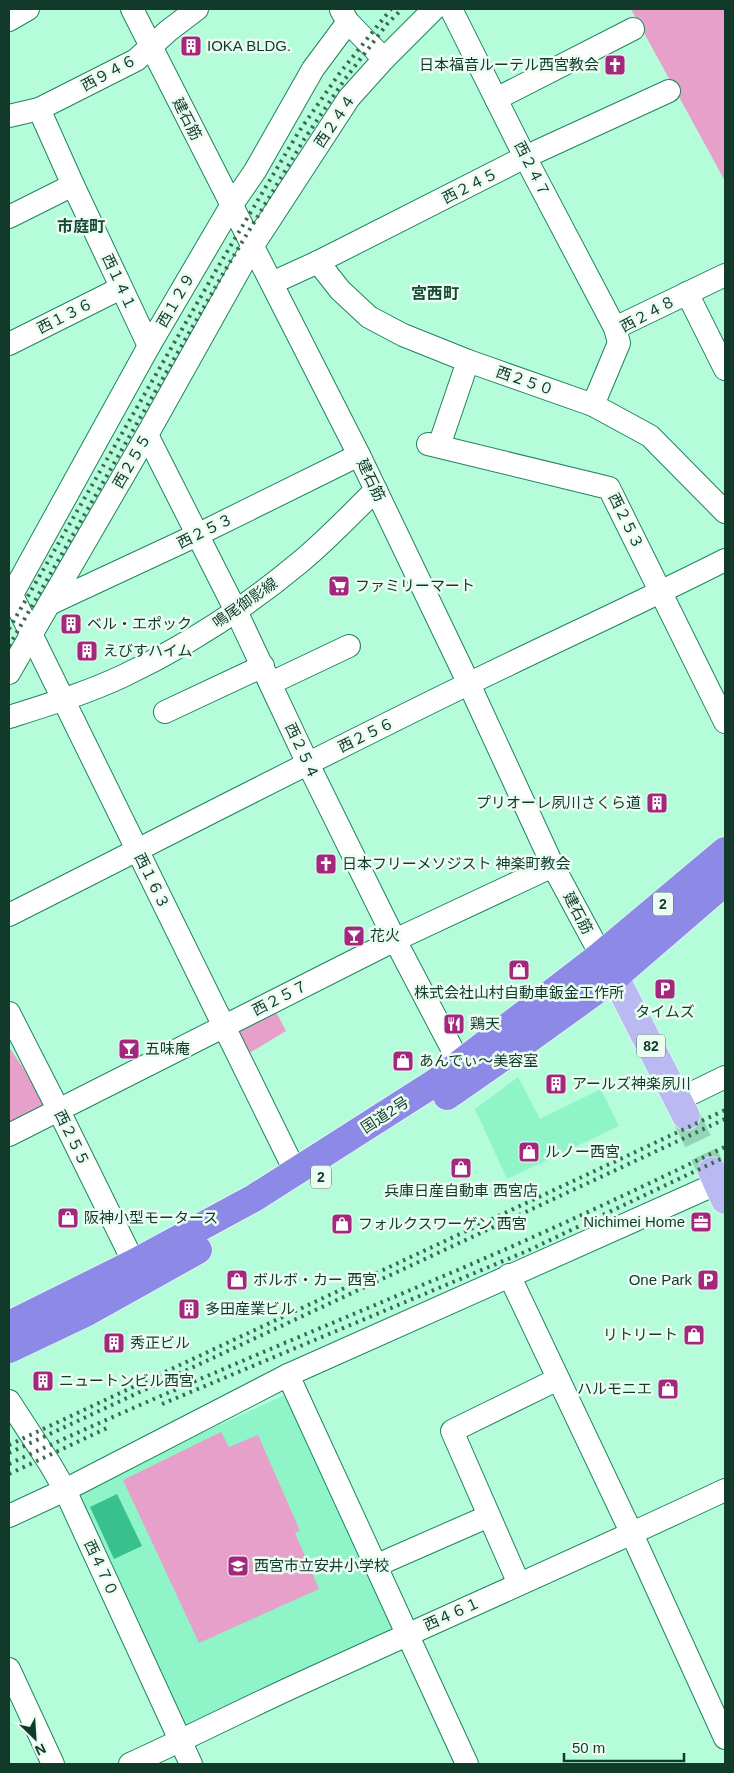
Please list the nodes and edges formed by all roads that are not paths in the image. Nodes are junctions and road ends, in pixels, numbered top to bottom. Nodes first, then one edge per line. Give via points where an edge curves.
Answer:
1 (28, 9) edge
2 (132, 9) edge
3 (197, 9) edge
4 (434, 9) edge
5 (451, 9) edge
6 (344, 15) edge
7 (9, 20) edge
8 (633, 29) dead end
9 (151, 46) junction
10 (384, 59) junction
11 (669, 91) dead end
12 (496, 99) junction
13 (39, 109) junction
14 (9, 116) edge
15 (525, 158) junction
16 (73, 185) junction
17 (231, 206) junction
18 (9, 217) edge
19 (252, 247) junction
20 (318, 262) junction
21 (725, 275) edge
22 (272, 283) junction
23 (121, 288) junction
24 (688, 293) junction
25 (615, 328) junction
26 (9, 344) edge
27 (149, 346) junction
28 (468, 361) junction
29 (725, 369) edge
30 (593, 405) junction
31 (147, 436) junction
32 (359, 455) junction
33 (376, 490) junction
34 (725, 512) edge
35 (197, 535) junction
36 (725, 560) edge
37 (661, 593) junction
38 (10, 595) edge
39 (50, 604) junction
40 (236, 611) junction
41 (31, 636) junction
42 (349, 646) dead end
43 (9, 673) edge
44 (267, 674) junction
45 (469, 684) junction
46 (64, 700) junction
47 (165, 712) dead end
48 (9, 717) edge
49 (725, 722) edge
50 (308, 764) junction
51 (137, 850) junction
52 (725, 851) edge
53 (553, 866) junction
54 (725, 882) edge
55 (9, 915) edge
56 (395, 940) junction
57 (608, 966) junction
58 (9, 1013) edge
59 (223, 1027) junction
60 (460, 1064) junction
61 (725, 1077) edge
62 (682, 1108) joint
63 (59, 1110) junction
64 (9, 1135) edge
65 (296, 1172) junction
66 (720, 1183) edge
67 (134, 1263) junction
68 (509, 1275) junction
69 (9, 1325) edge
70 (9, 1348) edge
71 (288, 1375) junction
72 (558, 1379) junction
73 (9, 1401) edge
74 (65, 1490) junction
75 (725, 1490) edge
76 (9, 1516) edge
77 (489, 1516) junction
78 (632, 1534) junction
79 (375, 1566) junction
80 (520, 1584) junction
81 (407, 1635) junction
82 (9, 1669) edge
83 (725, 1738) edge
84 (181, 1742) junction
85 (54, 1764) edge
86 (130, 1764) edge
87 (192, 1764) edge
88 (467, 1764) edge

1 - 7 street
2 - 9 street, 建石筋
3 - 9 street, 西９４６
4 - 10 street, 西２４４
5 - 12 street, 西２４７
6 - 10 street
6 - 17 street, 西１２９ via 255,172
8 - 12 street
9 - 13 street, 西９４６ via 136,60
9 - 17 street, 建石筋
10 - 19 street, 西２４４ via 349,98
11 - 15 street, 西２４５
12 - 15 street, 西２４７
13 - 14 street, 西９４６
13 - 16 street, 西１４１
15 - 20 street, 西２４５
15 - 25 street, 西２４７
16 - 18 street
16 - 23 street, 西１４１
17 - 19 street, 建石筋
17 - 27 street, 西１２９
19 - 22 street, 建石筋
19 - 31 street, 西２５５
20 - 22 street, 西２４５
20 - 28 street, 西２５０ via 340,290 369,317 403,335
21 - 24 street, 西２４８
22 - 32 street, 建石筋
23 - 26 street, 西１３６
23 - 27 street, 西１４１
24 - 25 street, 西２４８
24 - 29 street
25 - 30 street, 西２４８ via 619,343
27 - 38 street, 西１２９
28 - 30 street, 西２５０
28 - 37 street, 西２５３ via 433,445 609,488
30 - 34 street, 西２５０ via 650,436
31 - 35 street, 西２５４
31 - 39 street, 西２５５
32 - 33 street, 建石筋
32 - 35 street, 西２５３
33 - 40 street, 鳴尾御影線 via 300,563
33 - 45 street, 建石筋
35 - 39 street, 西２５３
35 - 40 street, 西２５４
36 - 37 street, 西２５６
37 - 45 street, 西２５６
37 - 49 street, 西２５３
38 - 41 street, 西１６３
39 - 41 street, 西２５５
40 - 44 street, 西２５４
40 - 46 street, 鳴尾御影線 via 181,646 122,676
41 - 43 street, 西２５５
41 - 46 street, 西１６３
42 - 44 street
44 - 47 street
44 - 50 street, 西２５４
45 - 50 street, 西２５６
45 - 53 street, 建石筋
46 - 48 street, 鳴尾御影線
46 - 51 street, 西１６３
50 - 51 street, 西２５６
50 - 56 street, 西２５４
51 - 55 street, 西２５６
51 - 59 street, 西１６３
52 - 57 highway, 国道2号 / 2
53 - 56 street, 西２５７
53 - 57 street, 建石筋
54 - 57 highway, 国道2号 / 2
56 - 59 street, 西２５７
56 - 60 street, 西２５４
57 - 60 highway, 国道2号 / 2
57 - 62 main road, 82
57 - 70 highway, 国道2号 / 2 via 466,1083 260,1216 86,1312
58 - 63 street, 西２５５
59 - 63 street, 西２５７
59 - 65 street, 西１６３
60 - 65 highway, 国道2号 / 2
61 - 62 street
63 - 64 street, 西２５７
63 - 67 street, 西２５５
65 - 67 highway, 国道2号 / 2
66 - 68 street
67 - 69 highway, 国道2号 / 2
68 - 71 street
68 - 72 street
71 - 74 street
71 - 79 street
72 - 77 street via 452,1430
72 - 78 street
73 - 74 street, 西４７０
74 - 76 street
74 - 84 street, 西４７０
75 - 78 street, 西４６１
77 - 79 street
77 - 80 street
78 - 80 street, 西４６１
78 - 83 street
79 - 81 street
80 - 81 street, 西４６１
81 - 84 street, 西４６１ via 251,1706
81 - 88 street
82 - 85 street
84 - 86 street, 西４６１
84 - 87 street, 西４７０

